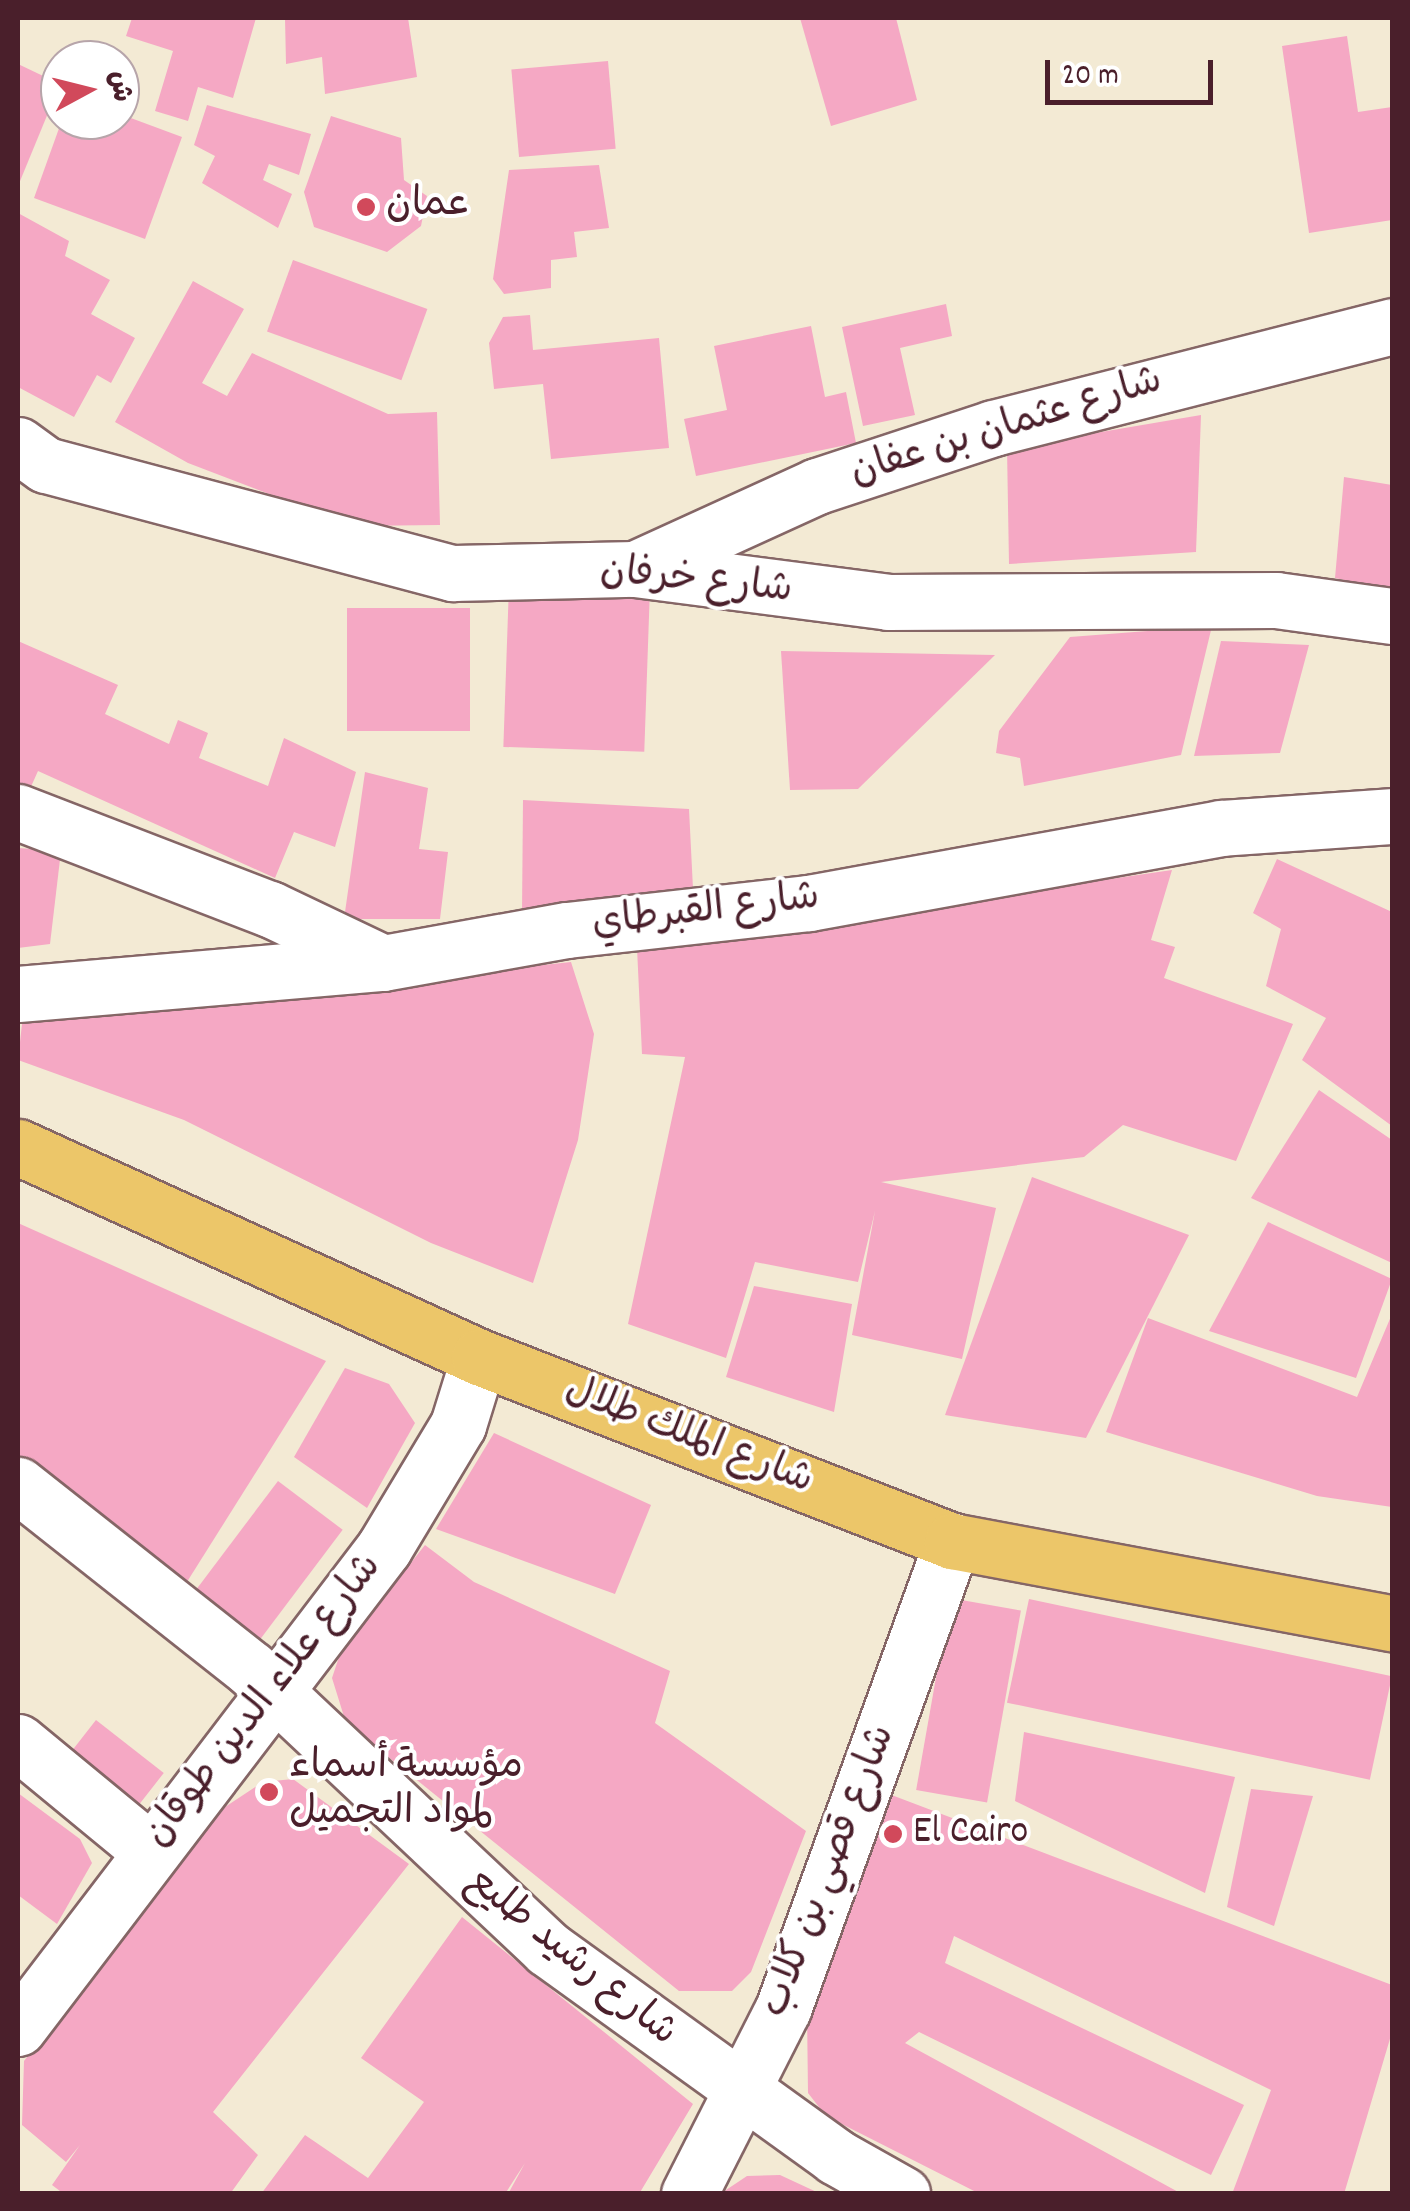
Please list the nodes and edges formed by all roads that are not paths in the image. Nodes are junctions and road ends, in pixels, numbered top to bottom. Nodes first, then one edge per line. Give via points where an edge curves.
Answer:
1 (1392, 326) edge
2 (18, 445) edge
3 (635, 569) junction
4 (1392, 616) edge
5 (18, 812) edge
6 (1388, 827) edge
7 (382, 963) junction
8 (18, 994) edge
9 (18, 1147) edge
10 (479, 1356) junction
11 (18, 1484) edge
12 (952, 1542) junction
13 (1392, 1623) edge
14 (276, 1694) junction
15 (18, 1742) edge
16 (150, 1851) junction
17 (18, 2028) edge
18 (742, 2091) junction
19 (690, 2194) edge
20 (902, 2194) edge

1 - 3 street, شارع عثمان بن عفان via 992,428 818,486
2 - 3 street, شارع خرفان via 46,464 453,573
3 - 4 street, شارع خرفان via 888,602 1276,600
5 - 7 street via 270,908
6 - 7 street, شارع القبرطاي via 1220,828 809,904 566,930
7 - 8 street, شارع القبرطاي
9 - 10 main road, شارع الملك طلال
10 - 12 main road, شارع الملك طلال
10 - 14 street, شارع علاء الدين طوقان via 437,1466
11 - 14 street, شارع رشيد طليع
12 - 13 main road, شارع الملك طلال
12 - 18 street, شارع قصي بن كلاب via 840,1863
14 - 16 street, شارع علاء الدين طوقان
14 - 18 street, شارع رشيد طليع via 548,1949
15 - 16 street
16 - 17 street, شارع علاء الدين طوقان
18 - 19 street, شارع قصي بن كلاب
18 - 20 street, شارع رشيد طليع

